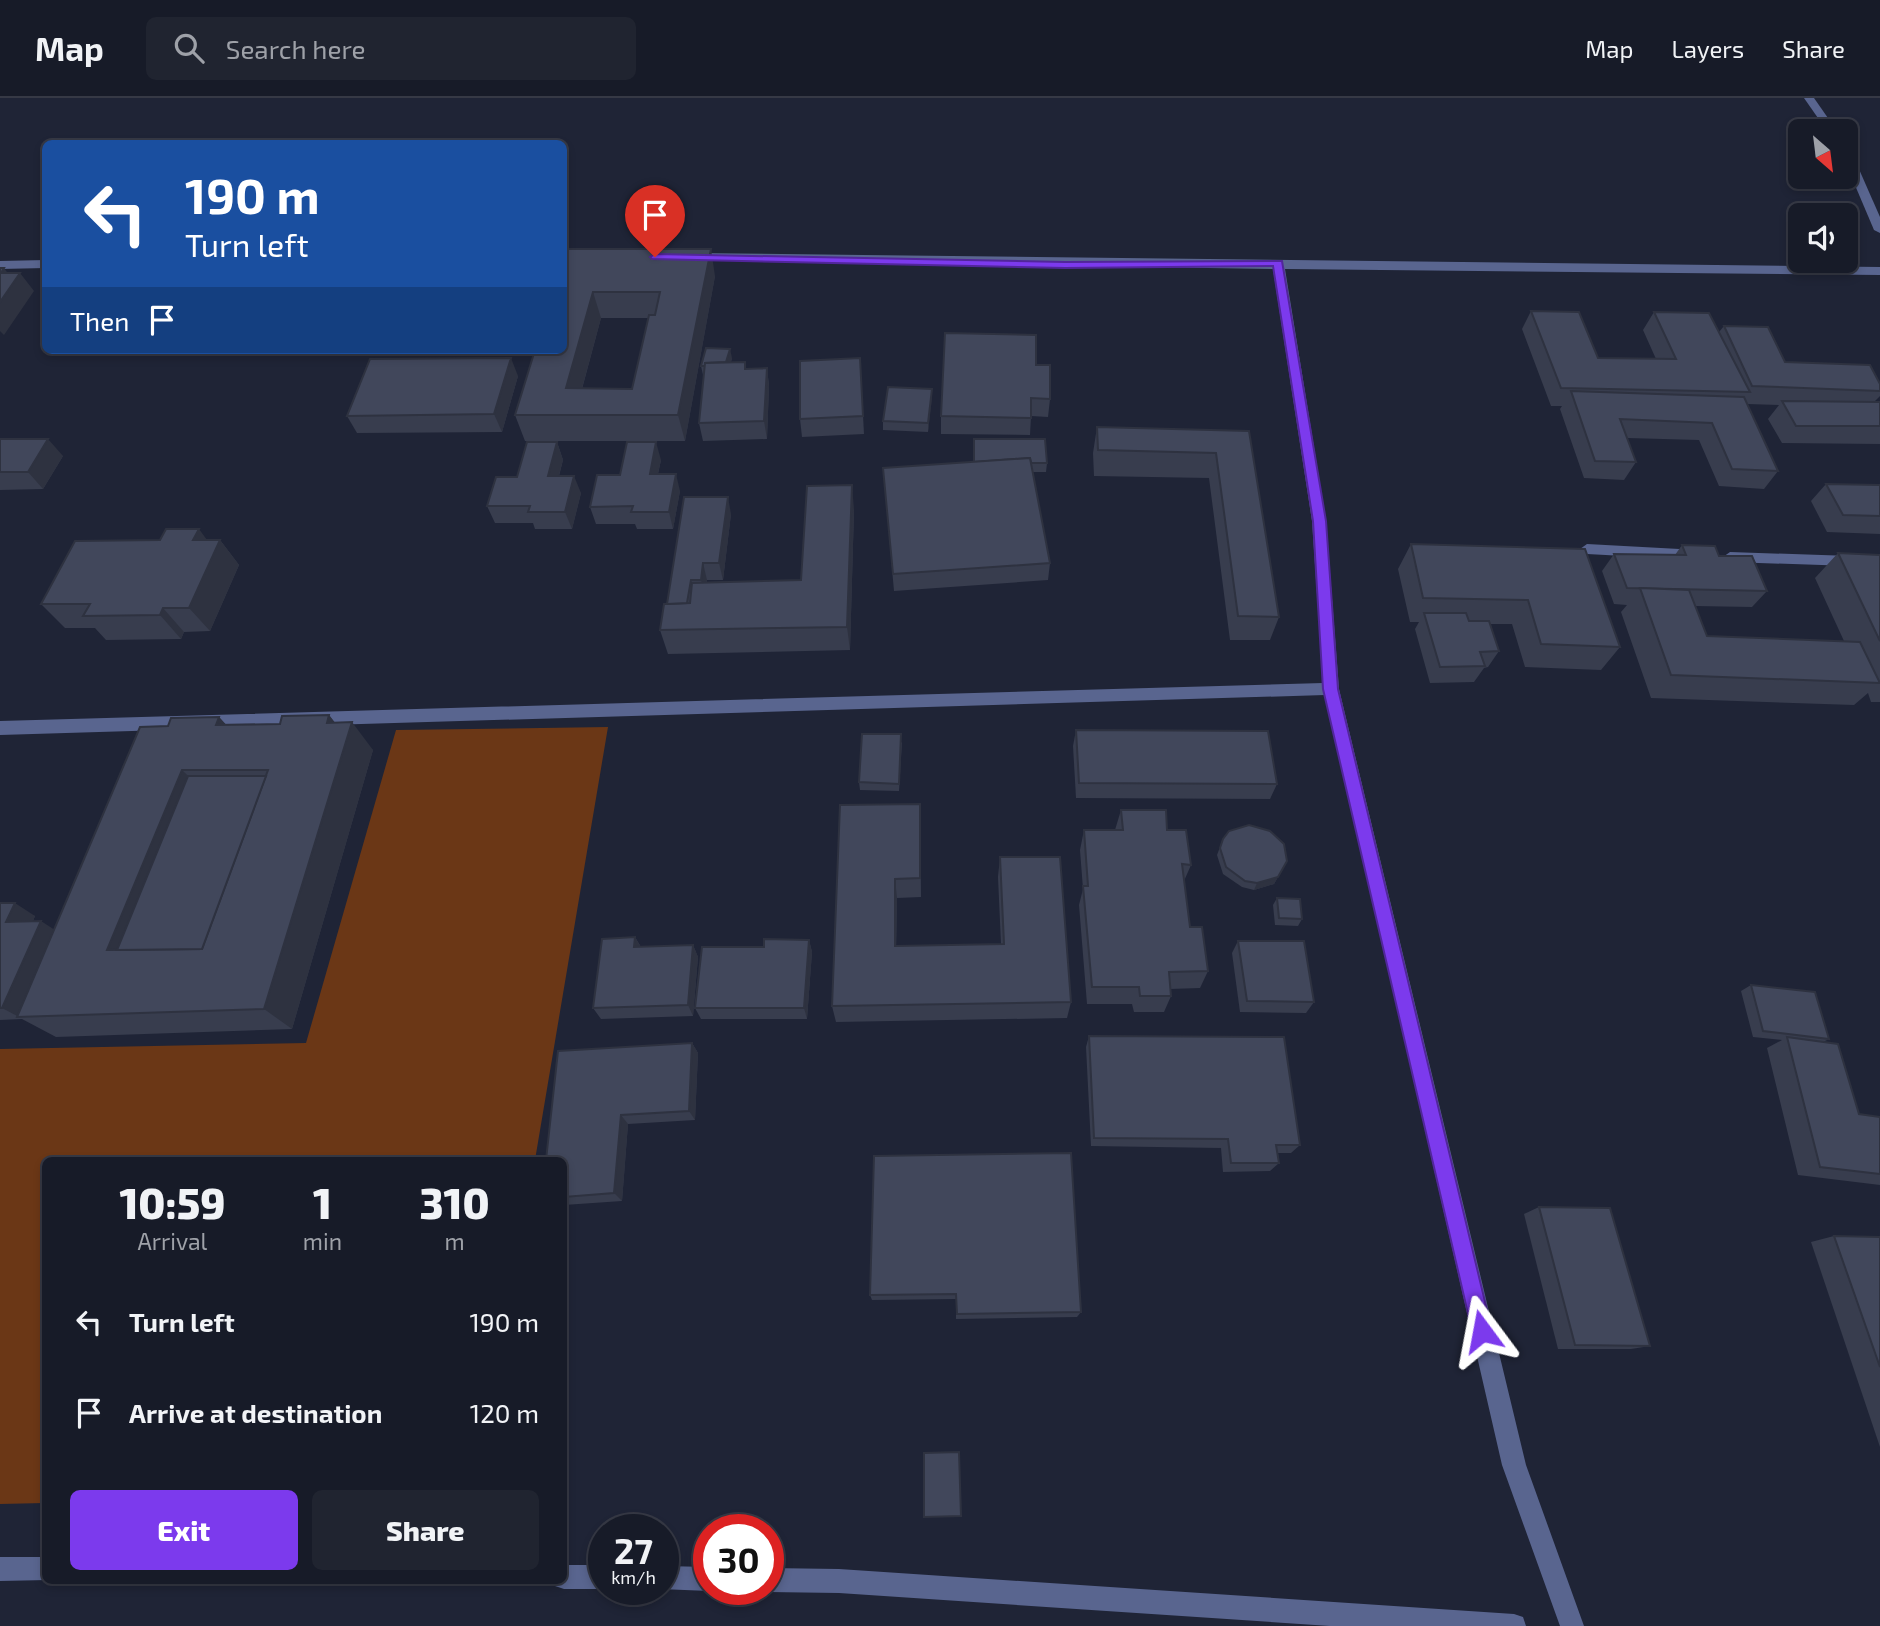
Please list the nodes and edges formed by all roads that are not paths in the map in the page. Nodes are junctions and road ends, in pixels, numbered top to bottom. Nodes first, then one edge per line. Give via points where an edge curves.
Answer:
1 (1809, 98) edge
2 (1824, 119) edge
3 (1858, 179) edge
4 (1880, 230) edge
5 (678, 257) edge
6 (1278, 263) junction
7 (42, 264) edge
8 (0, 265) edge
9 (1880, 271) edge
10 (1587, 549) edge
11 (1880, 562) edge
12 (1331, 689) junction
13 (0, 728) edge
14 (0, 1569) edge
15 (42, 1569) edge
16 (567, 1577) edge
17 (588, 1577) edge
18 (784, 1580) edge
19 (1514, 1626) edge
20 (1572, 1626) edge

1 - 2 street
3 - 4 street
5 - 6 street via 1065,265
6 - 9 street
6 - 12 street via 1319,521
7 - 8 street
10 - 11 street
12 - 13 street
12 - 20 street via 1514,1465
14 - 15 street
16 - 17 street
18 - 19 street

